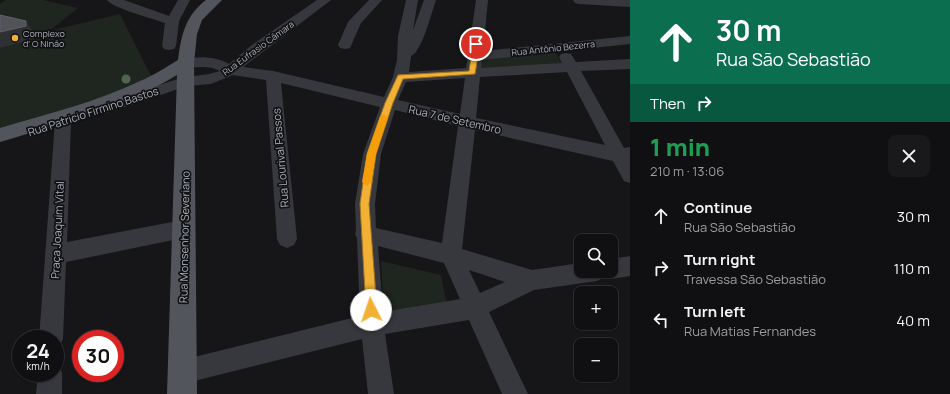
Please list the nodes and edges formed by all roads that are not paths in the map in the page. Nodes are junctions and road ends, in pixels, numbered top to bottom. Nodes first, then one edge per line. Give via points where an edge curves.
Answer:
1 (113, 0) edge
2 (184, 0) edge
3 (215, 0) edge
4 (325, 0) edge
5 (376, 0) edge
6 (412, 0) edge
7 (430, 0) edge
8 (482, 0) edge
9 (579, 0) edge
10 (614, 2) edge
11 (628, 9) edge
12 (172, 22) junction
13 (630, 40) edge
14 (345, 45) dead end
15 (169, 46) dead end
16 (560, 48) junction
17 (475, 56) junction
18 (630, 64) edge
19 (572, 66) junction
20 (402, 68) junction
21 (230, 70) junction
22 (186, 72) junction
23 (472, 73) junction
24 (273, 76) junction
25 (389, 103) junction
26 (63, 121) junction
27 (467, 122) junction
28 (0, 135) edge
29 (0, 142) edge
30 (624, 154) edge
31 (630, 176) edge
32 (183, 229) junction
33 (365, 234) junction
34 (287, 239) dead end
35 (56, 254) junction
36 (451, 255) junction
37 (630, 266) edge
38 (618, 268) edge
39 (574, 274) edge
40 (532, 280) junction
41 (474, 308) junction
42 (372, 325) junction
43 (52, 330) edge
44 (50, 382) edge
45 (182, 383) edge
46 (49, 394) edge
47 (381, 394) edge
48 (515, 394) edge

1 - 12 street
2 - 12 street
3 - 22 main road, Rua Monsenhor Severiano via 203,8 192,23
4 - 21 street, Rua Eufrasio Câmara
5 - 14 street via 355,22
6 - 20 street
7 - 20 street
8 - 17 street
9 - 10 street
10 - 11 street
12 - 15 street
13 - 16 street, Rua Antônio Bezerra
16 - 17 street, Rua Antônio Bezerra
16 - 19 street
17 - 23 street
18 - 19 street
19 - 23 street
19 - 30 street
20 - 23 street
20 - 25 street
21 - 22 street, Rua Eufrasio Câmara via 212,79
21 - 24 street, Rua 7 de Setembro
22 - 26 street, Rua Patricio Firmino Bastos
22 - 28 main road, Rua Patricio Firmino Bastos via 86,109
22 - 32 main road, Rua Monsenhor Severiano
23 - 27 street
24 - 25 street, Rua 7 de Setembro
24 - 34 street, Rua Lourival Passos
25 - 27 street, Rua 7 de Setembro
25 - 33 street via 370,160 365,204
26 - 29 street, Rua Patricio Firmino Bastos
26 - 35 street, Praça Joaquim Vital
27 - 30 street, Rua 7 de Setembro
27 - 36 street
30 - 31 street
32 - 35 street
32 - 45 main road, Rua Monsenhor Severiano
33 - 36 street
33 - 42 street
35 - 43 street, Praça Joaquim Vital
36 - 40 street
36 - 41 street
37 - 38 street
39 - 40 street
40 - 41 street
41 - 42 street
41 - 48 street
42 - 45 street
42 - 47 street
44 - 46 street

